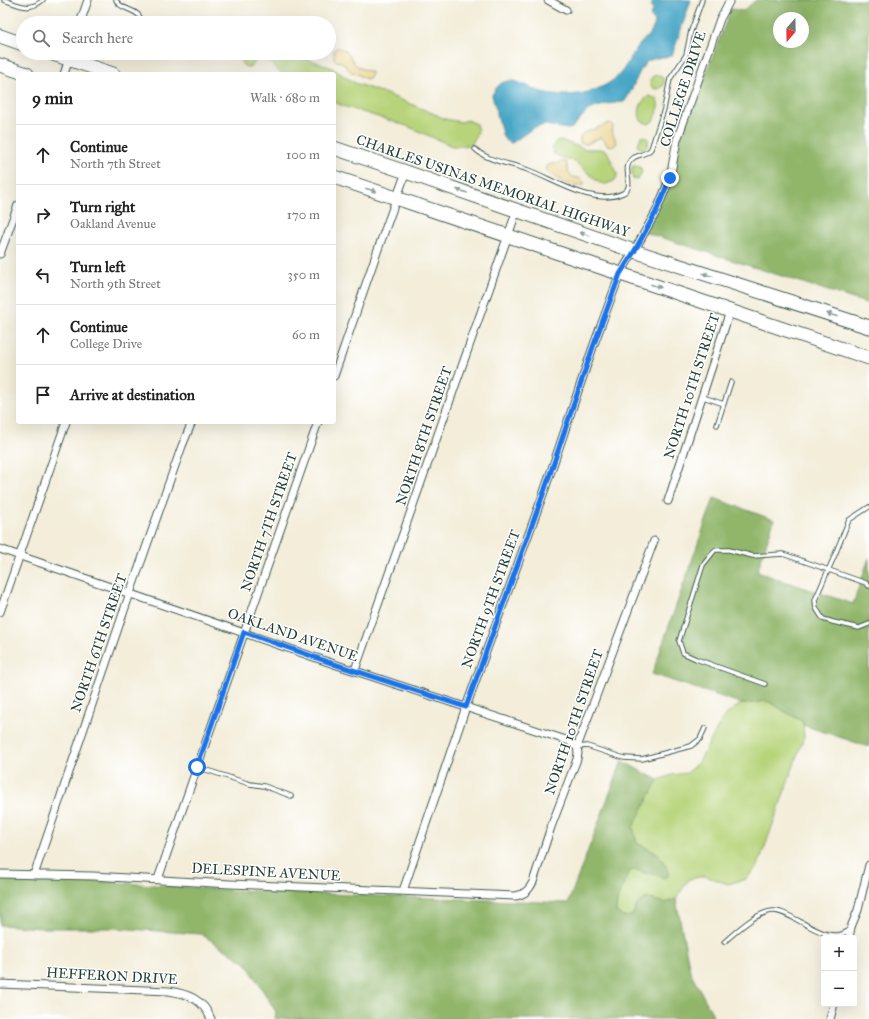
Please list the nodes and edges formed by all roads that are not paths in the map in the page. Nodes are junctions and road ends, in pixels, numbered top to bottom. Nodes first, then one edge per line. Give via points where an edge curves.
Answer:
1 (4, 0) edge
2 (43, 0) edge
3 (88, 0) edge
4 (116, 0) edge
5 (548, 0) edge
6 (702, 0) edge
7 (730, 0) edge
8 (566, 10) dead end
9 (82, 16) edge
10 (139, 16) edge
11 (0, 36) edge
12 (16, 42) edge
13 (69, 60) edge
14 (80, 60) edge
15 (0, 65) edge
16 (21, 72) edge
17 (65, 72) edge
18 (108, 72) edge
19 (336, 149) edge
20 (475, 149) dead end
21 (406, 172) junction
22 (336, 179) edge
23 (397, 199) junction
24 (16, 210) edge
25 (517, 210) junction
26 (509, 236) junction
27 (634, 252) junction
28 (0, 254) edge
29 (620, 274) junction
30 (730, 311) junction
31 (869, 327) edge
32 (869, 358) edge
33 (336, 370) edge
34 (732, 382) dead end
35 (703, 397) junction
36 (724, 404) junction
37 (65, 424) edge
38 (191, 424) edge
39 (317, 424) edge
40 (717, 426) dead end
41 (668, 501) dead end
42 (869, 507) edge
43 (654, 541) dead end
44 (0, 549) edge
45 (19, 556) junction
46 (829, 570) junction
47 (869, 586) edge
48 (130, 593) junction
49 (0, 612) edge
50 (869, 624) edge
51 (244, 632) junction
52 (355, 670) junction
53 (765, 684) dead end
54 (466, 707) junction
55 (705, 728) dead end
56 (577, 747) junction
57 (197, 767) junction
58 (291, 796) dead end
59 (869, 865) edge
60 (0, 874) edge
61 (34, 875) junction
62 (158, 879) junction
63 (529, 889) joint
64 (403, 891) junction
65 (851, 927) junction
66 (850, 935) edge
67 (724, 942) dead end
68 (0, 984) edge
69 (833, 1007) edge
70 (210, 1019) edge
71 (830, 1019) edge

1 - 2 lane via 29,7
3 - 9 street
4 - 10 lane via 120,6
5 - 8 street
6 - 20 lane via 686,55 670,79 664,109 651,149 630,161 627,170 628,186 625,192 605,196 572,190 532,171 495,160
7 - 27 street, COLLEGE DRIVE via 720,19 677,140 670,178 656,212
11 - 12 highway
13 - 17 street
14 - 18 highway
15 - 16 highway
19 - 21 highway, CHARLES USINAS MEMORIAL HIGHWAY
21 - 23 street
25 -> 21 highway, CHARLES USINAS MEMORIAL HIGHWAY
22 -> 23 highway
23 - 26 highway
23 - 33 street
24 - 28 street
25 - 26 street, NORTH 8TH STREET
27 -> 25 highway, CHARLES USINAS MEMORIAL HIGHWAY
26 - 29 highway
26 - 52 street, NORTH 8TH STREET
27 - 29 street, NORTH 9TH STREET
31 -> 27 highway, CHARLES USINAS MEMORIAL HIGHWAY
29 -> 30 highway
29 - 54 street, NORTH 9TH STREET
30 - 32 highway
30 - 35 street, NORTH 10TH STREET
34 - 36 lane
35 - 36 lane
35 - 41 street, NORTH 10TH STREET
36 - 40 lane
37 - 45 street
38 - 48 street, NORTH 6TH STREET
39 - 51 street, NORTH 7TH STREET
42 - 46 lane via 849,520
43 - 56 street, NORTH 10TH STREET
44 - 45 street, OAKLAND AVENUE
45 - 48 street, OAKLAND AVENUE
45 - 49 street
46 - 47 lane
46 - 50 lane via 815,600 816,608 823,619 859,628
46 - 53 lane via 783,554 753,556 728,550 714,550 703,565 679,641 683,653
48 - 51 street, OAKLAND AVENUE
48 - 61 street, NORTH 6TH STREET
51 - 52 street, OAKLAND AVENUE
51 - 57 street, NORTH 7TH STREET
52 - 54 street, OAKLAND AVENUE
54 - 56 street, OAKLAND AVENUE via 569,741
54 - 64 street, NORTH 9TH STREET
55 - 56 lane via 700,739 691,746 642,759 624,758 587,746
56 - 63 street, NORTH 10TH STREET via 577,759 551,827 534,882
57 - 58 lane
57 - 62 street, NORTH 7TH STREET
59 - 65 street
60 - 61 street, DELESPINE AVENUE
61 - 62 street, DELESPINE AVENUE
62 - 64 street, DELESPINE AVENUE
63 - 64 street, DELESPINE AVENUE via 516,896
65 - 66 street
65 - 67 lane via 844,933 833,935 772,911 757,917
68 - 70 street, HEFFERON DRIVE via 169,991 185,994 202,1004
69 - 71 street

